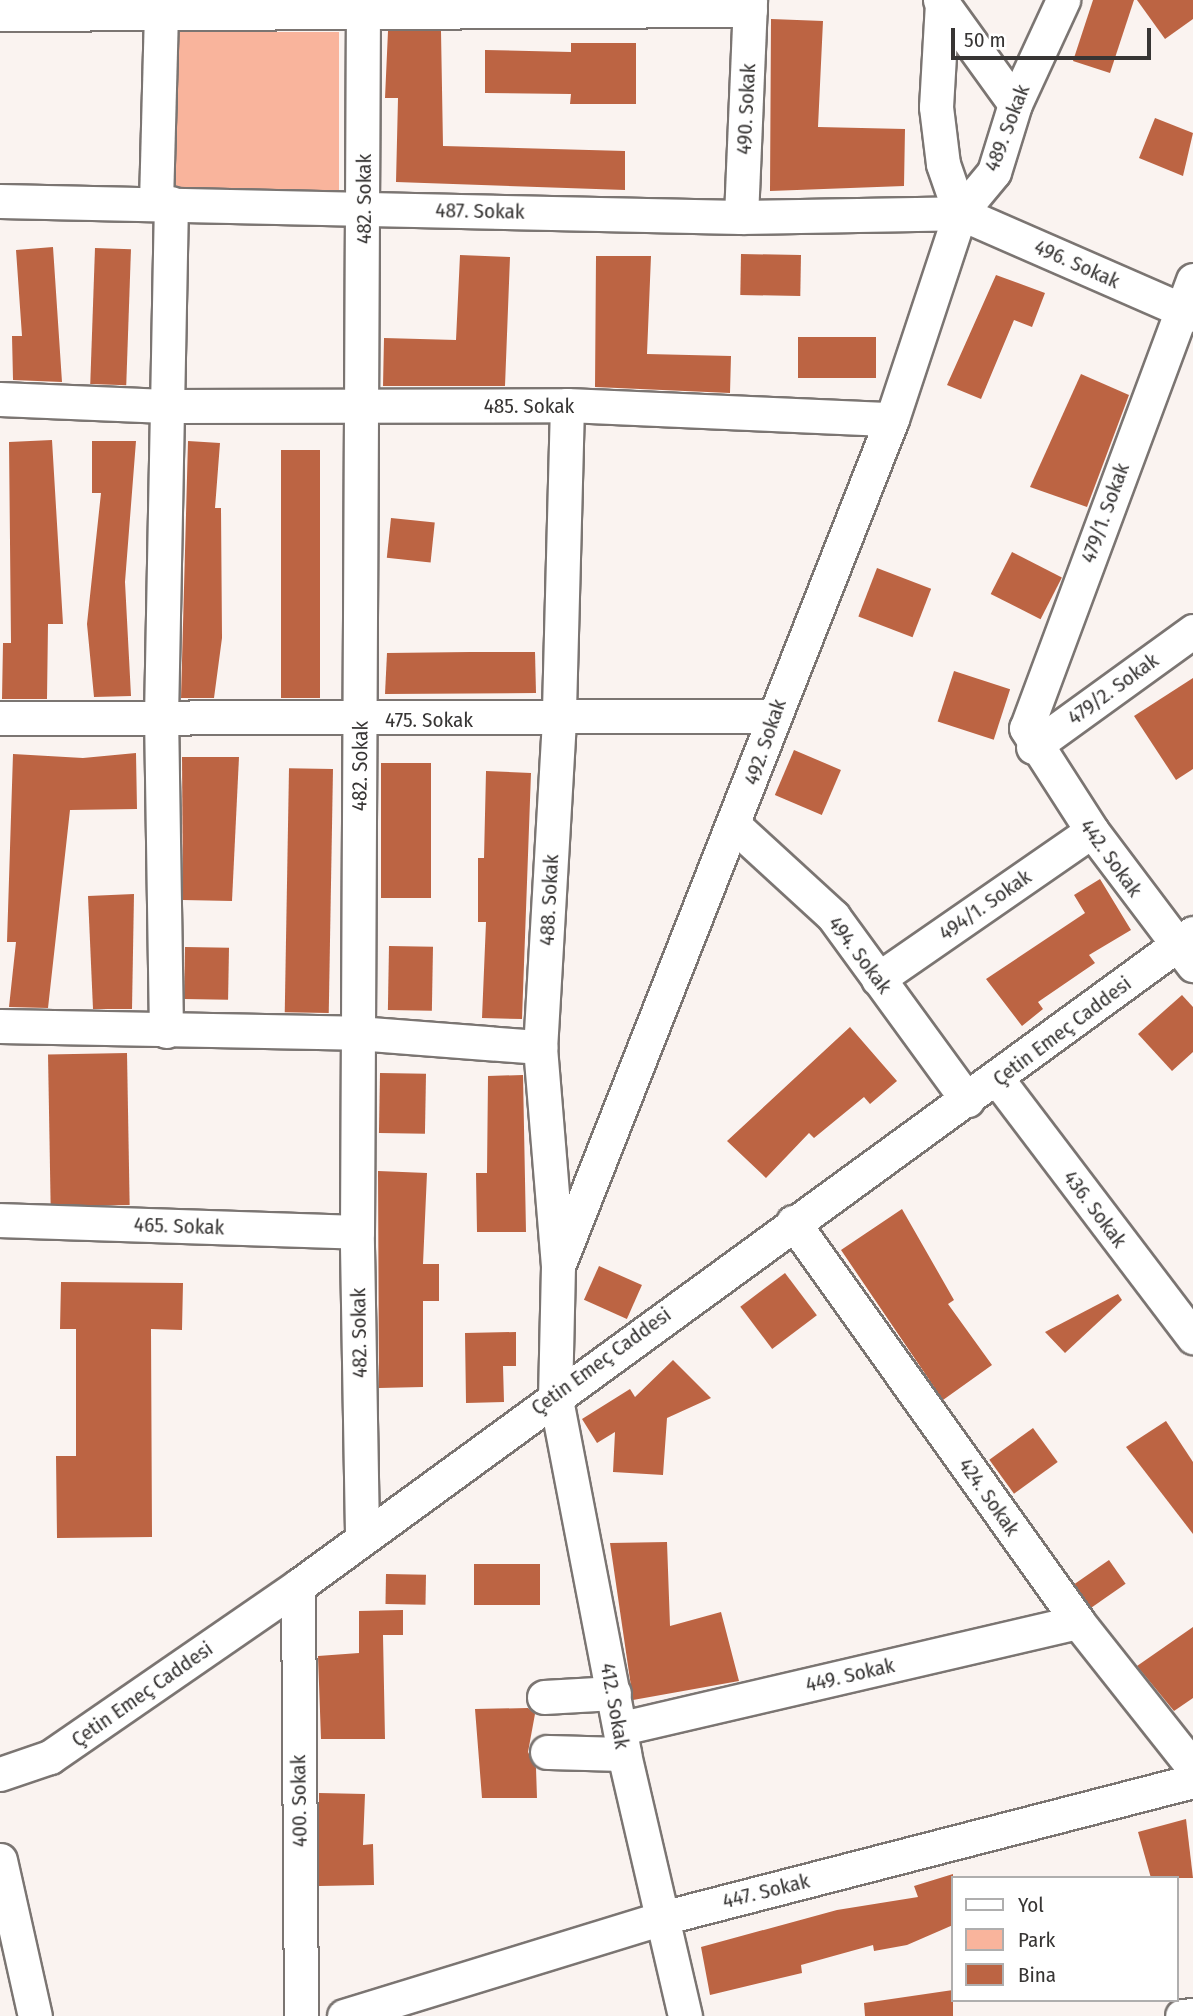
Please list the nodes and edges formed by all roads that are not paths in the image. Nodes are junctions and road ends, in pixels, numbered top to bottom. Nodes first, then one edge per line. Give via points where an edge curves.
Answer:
1 (1063, 0) edge
2 (941, 2) edge
3 (750, 5) edge
4 (363, 6) edge
5 (561, 6) edge
6 (169, 10) edge
7 (0, 14) edge
8 (1014, 104) junction
9 (0, 201) edge
10 (164, 203) junction
11 (364, 209) junction
12 (960, 213) junction
13 (741, 217) junction
14 (1189, 301) edge
15 (0, 399) edge
16 (362, 405) junction
17 (567, 405) junction
18 (166, 406) junction
19 (892, 419) junction
20 (1193, 631) edge
21 (773, 716) junction
22 (0, 718) edge
23 (161, 718) junction
24 (361, 720) junction
25 (559, 720) junction
26 (1033, 747) junction
27 (736, 827) junction
28 (1091, 831) junction
29 (1187, 948) edge
30 (878, 979) junction
31 (0, 1026) edge
32 (166, 1031) junction
33 (358, 1033) junction
34 (540, 1047) junction
35 (998, 1080) junction
36 (967, 1100) junction
37 (0, 1220) edge
38 (793, 1222) junction
39 (357, 1232) junction
40 (558, 1266) junction
41 (1193, 1337) edge
42 (555, 1394) junction
43 (362, 1533) junction
44 (298, 1586) junction
45 (1078, 1622) junction
46 (614, 1693) junction
47 (544, 1697) dead end
48 (623, 1741) junction
49 (547, 1752) dead end
50 (1193, 1767) edge
51 (0, 1774) edge
52 (1193, 1782) edge
53 (0, 1860) edge
54 (662, 1918) junction
55 (1193, 2015) edge
56 (35, 2016) edge
57 (301, 2016) edge
58 (344, 2016) edge
59 (685, 2016) edge
60 (1182, 2016) edge

1 - 8 street, 489. Sokak
2 - 8 street
2 - 12 street via 936,107 943,164
3 - 5 street
3 - 13 street, 490. Sokak
4 - 5 street
4 - 6 street
4 - 11 street, 482. Sokak
6 - 7 street
6 - 10 street
8 - 12 street, 489. Sokak via 994,172
9 - 10 street, 487. Sokak
10 - 11 street, 487. Sokak
10 - 18 street
11 - 13 street, 487. Sokak
11 - 16 street, 482. Sokak
12 - 13 street, 487. Sokak
12 - 14 street, 496. Sokak
12 - 19 street, 492. Sokak
14 - 26 street, 479/1. Sokak via 1026,728
15 - 18 street, 485. Sokak
16 - 17 street, 485. Sokak
16 - 18 street, 485. Sokak
16 - 24 street, 482. Sokak
17 - 19 street, 485. Sokak
17 - 25 street, 488. Sokak
18 - 23 street
19 - 21 street, 492. Sokak
20 - 26 street, 479/2. Sokak
21 - 25 street, 475. Sokak
21 - 27 street, 492. Sokak
22 - 23 street, 475. Sokak
23 - 24 street, 475. Sokak
23 - 32 street
24 - 25 street, 475. Sokak
24 - 33 street, 482. Sokak
25 - 34 street, 488. Sokak
26 - 28 street, 442. Sokak
27 - 30 street, 494. Sokak via 833,916
27 - 40 street, 492. Sokak
28 - 29 street, 442. Sokak
28 - 30 street, 494/1. Sokak
29 - 35 street, Çetin Emeç Caddesi
30 - 36 street, 494. Sokak
31 - 32 street
32 - 33 street
33 - 34 street
33 - 39 street, 482. Sokak
34 - 40 street, 488. Sokak
35 - 36 street, Çetin Emeç Caddesi
35 - 41 street, 436. Sokak
36 - 38 street, Çetin Emeç Caddesi
37 - 39 street, 465. Sokak
38 - 42 street, Çetin Emeç Caddesi
38 - 45 street, 424. Sokak
39 - 43 street, 482. Sokak
40 - 42 street, 488. Sokak
42 - 43 street, Çetin Emeç Caddesi
42 - 46 street, 412. Sokak
43 - 44 street, Çetin Emeç Caddesi
44 - 51 street, Çetin Emeç Caddesi via 50,1757
44 - 57 street, 400. Sokak
45 - 48 street, 449. Sokak
45 - 50 street, 424. Sokak
46 - 47 street
46 - 48 street, 412. Sokak
48 - 49 street, 449. Sokak
48 - 54 street, 412. Sokak
52 - 54 street, 447. Sokak
53 - 56 street
54 - 58 street, 447. Sokak
54 - 59 street, 412. Sokak
55 - 60 street

